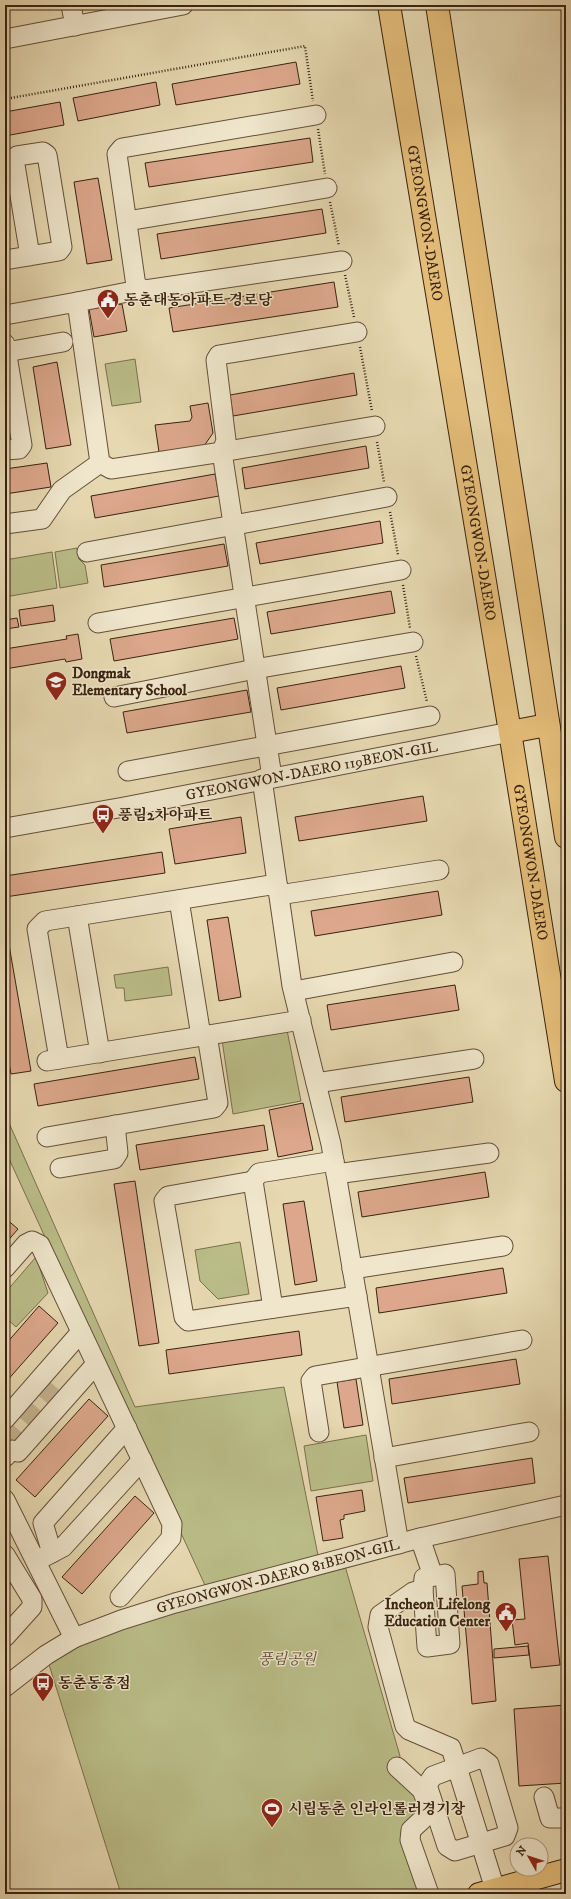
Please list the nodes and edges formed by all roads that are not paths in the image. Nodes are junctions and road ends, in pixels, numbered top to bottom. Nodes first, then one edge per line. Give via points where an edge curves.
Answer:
1 (72, 5) edge
2 (183, 5) edge
3 (389, 5) edge
4 (437, 5) edge
5 (75, 26) junction
6 (5, 39) edge
7 (316, 115) road end
8 (327, 188) road end
9 (127, 221) junction
10 (30, 256) junction
11 (5, 260) edge
12 (342, 261) road end
13 (136, 286) junction
14 (77, 302) junction
15 (5, 315) edge
16 (357, 332) road end
17 (63, 342) dead end
18 (6, 348) edge
19 (8, 383) edge
20 (11, 415) edge
21 (375, 426) road end
22 (5, 450) edge
23 (222, 452) junction
24 (100, 463) junction
25 (387, 497) road end
26 (5, 524) edge
27 (233, 525) junction
28 (87, 552) dead end
29 (401, 570) road end
30 (244, 596) junction
31 (98, 623) dead end
32 (413, 642) road end
33 (255, 669) junction
34 (114, 697) dead end
35 (430, 716) road end
36 (547, 725) junction
37 (510, 732) junction
38 (267, 744) junction
39 (128, 770) dead end
40 (267, 778) junction
41 (5, 828) edge
42 (566, 837) edge
43 (439, 870) dead end
44 (278, 890) junction
45 (179, 900) junction
46 (78, 916) junction
47 (454, 962) dead end
48 (294, 992) junction
49 (301, 1020) junction
50 (204, 1036) junction
51 (100, 1053) junction
52 (474, 1059) dead end
53 (566, 1081) edge
54 (316, 1083) junction
55 (115, 1125) junction
56 (47, 1137) dead end
57 (489, 1153) dead end
58 (60, 1168) dead end
59 (335, 1168) junction
60 (253, 1181) junction
61 (503, 1246) dead end
62 (5, 1268) edge
63 (352, 1269) junction
64 (357, 1296) junction
65 (274, 1308) junction
66 (81, 1332) junction
67 (522, 1340) dead end
68 (96, 1364) junction
69 (369, 1367) junction
70 (5, 1419) edge
71 (127, 1428) junction
72 (319, 1432) dead end
73 (529, 1432) dead end
74 (7, 1450) edge
75 (384, 1458) junction
76 (142, 1460) junction
77 (5, 1500) edge
78 (566, 1505) edge
79 (420, 1538) junction
80 (399, 1544) junction
81 (5, 1554) edge
82 (44, 1557) junction
83 (120, 1597) dead end
84 (5, 1637) edge
85 (74, 1638) junction
86 (5, 1687) edge
87 (396, 1767) dead end
88 (456, 1767) junction
89 (544, 1797) dead end
90 (566, 1818) edge
91 (480, 1843) junction
92 (566, 1870) edge
93 (487, 1892) edge
94 (429, 1894) edge

1 - 5 street
2 - 5 street
3 - 37 main road, GYEONGWON-DAERO
4 - 36 main road
5 - 6 street
7 - 9 street via 122,148 117,154
8 - 9 street
9 - 13 street
10 - 10 street via 59,251 62,246 47,156 43,152 17,156 14,159
10 - 11 street
12 - 13 street via 145,290
13 - 14 street via 132,291
14 - 15 street
14 - 24 street
16 - 23 street via 219,355 216,360 226,440
17 - 18 street
18 - 19 street
19 - 20 street
20 - 22 street via 22,444 19,449
21 - 23 street
23 - 24 street via 111,469
23 - 27 street
24 - 26 street via 62,490 42,519
25 - 27 street
27 - 28 street
27 - 30 street
29 - 30 street
30 - 31 street
30 - 33 street
32 - 33 street
33 - 34 street
33 - 38 street
35 - 38 street
36 - 37 main road, GYEONGWON-DAERO 119BEON-GIL
36 - 42 main road
37 - 40 street, GYEONGWON-DAERO 119BEON-GIL
37 - 53 main road, GYEONGWON-DAERO
38 - 39 street
38 - 40 street
40 - 41 street, GYEONGWON-DAERO 119BEON-GIL
40 - 44 street
43 - 44 street
44 - 45 street
44 - 48 street
45 - 46 street
45 - 50 street
46 - 51 street
46 - 51 street via 45,921 37,929 53,1060
47 - 48 street
48 - 49 street
49 - 50 street
49 - 54 street
50 - 51 street
50 - 55 street via 218,1103 214,1108
52 - 54 street
54 - 59 street
55 - 56 street
55 - 58 street via 118,1153 114,1159
57 - 59 street
59 - 60 street via 259,1173
59 - 63 street
60 - 65 street
60 - 65 street via 168,1196 164,1201 184,1317 188,1321
61 - 63 street
62 - 66 street via 26,1244 32,1241 40,1244
63 - 64 street
64 - 65 street
64 - 69 street
66 - 68 street
66 - 70 street
67 - 69 street
68 - 71 street
68 - 74 street via 18,1452
69 - 72 street via 315,1376 311,1381
69 - 75 street
71 - 76 street
71 - 82 street via 43,1523
73 - 75 street
75 - 80 street
76 - 82 street via 63,1546
76 - 83 street via 172,1524 171,1538
77 - 82 street
78 - 79 street, GYEONGWON-DAERO 81BEON-GIL
79 - 80 street, GYEONGWON-DAERO 81BEON-GIL
79 - 88 street via 428,1583 380,1615 378,1627 405,1726 451,1748
80 - 85 street, GYEONGWON-DAERO 81BEON-GIL via 175,1603
81 - 84 street via 32,1599 32,1607
82 - 85 street
85 - 86 street, GYEONGWON-DAERO 81BEON-GIL via 46,1655
87 - 94 street via 422,1790 429,1808 425,1817 411,1830 410,1840
88 - 91 street
88 - 91 street via 433,1776 427,1785 429,1792 447,1846 455,1851
88 - 91 street via 481,1758 489,1764 508,1828 505,1836
89 - 90 street via 550,1818
91 - 93 street
92 - 93 main road

